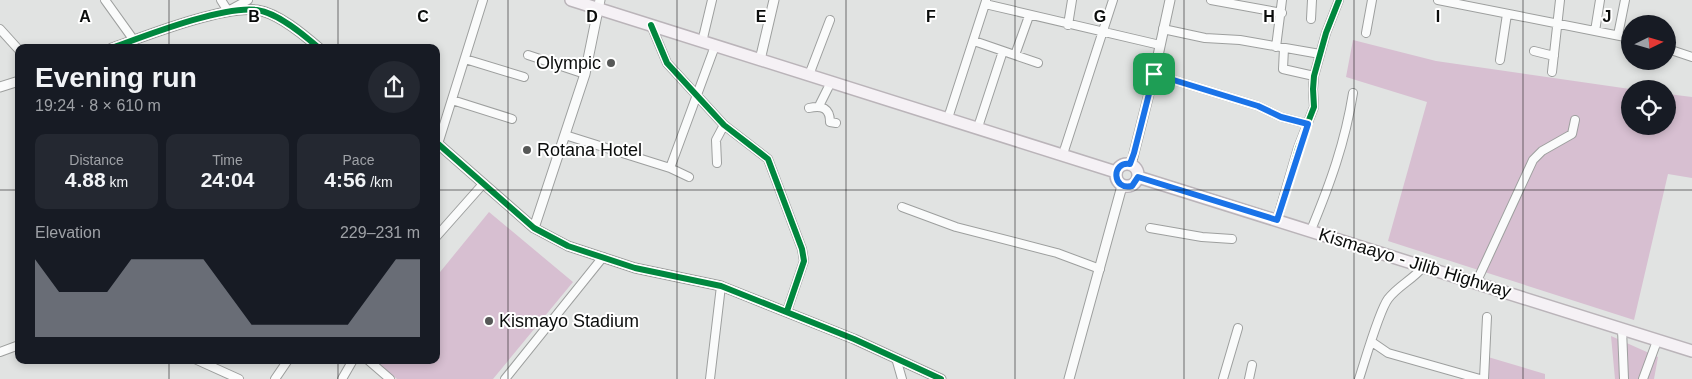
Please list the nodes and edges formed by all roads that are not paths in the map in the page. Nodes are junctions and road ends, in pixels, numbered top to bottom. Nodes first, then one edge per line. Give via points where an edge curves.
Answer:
1 (105, 0) edge
2 (221, 0) edge
3 (248, 0) edge
4 (483, 0) edge
5 (571, 0) edge
6 (712, 0) edge
7 (774, 0) edge
8 (1072, 0) edge
9 (1113, 0) edge
10 (1170, 0) edge
11 (1211, 0) edge
12 (1282, 0) edge
13 (1312, 0) edge
14 (1339, 0) edge
15 (1372, 0) edge
16 (1438, 0) edge
17 (1560, 0) edge
18 (1600, 0) edge
19 (1625, 0) edge
20 (986, 2) edge
21 (600, 4) edge
22 (228, 10) junction
23 (1282, 14) junction
24 (1507, 14) junction
25 (1029, 16) junction
26 (1311, 19) dead end
27 (830, 20) dead end
28 (1558, 24) junction
29 (1068, 25) junction
30 (651, 26) junction
31 (0, 29) edge
32 (1163, 29) junction
33 (1595, 31) junction
34 (1366, 32) dead end
35 (1104, 33) junction
36 (1618, 35) junction
37 (1621, 36) edge
38 (974, 41) junction
39 (702, 42) junction
40 (129, 43) edge
41 (314, 44) edge
42 (15, 46) edge
43 (715, 46) junction
44 (1160, 46) junction
45 (1280, 48) junction
46 (1003, 51) junction
47 (1534, 51) dead end
48 (1676, 52) edge
49 (1320, 54) junction
50 (528, 55) dead end
51 (1015, 55) junction
52 (1554, 56) junction
53 (1692, 57) edge
54 (465, 59) junction
55 (760, 60) junction
56 (1500, 60) dead end
57 (1038, 63) dead end
58 (1552, 72) dead end
59 (585, 74) junction
60 (1154, 74) junction
61 (809, 75) junction
62 (1314, 76) junction
63 (524, 78) dead end
64 (15, 82) edge
65 (831, 82) junction
66 (0, 87) edge
67 (696, 93) junction
68 (1353, 93) dead end
69 (452, 100) junction
70 (819, 106) junction
71 (809, 108) dead end
72 (948, 118) junction
73 (512, 119) dead end
74 (1575, 120) dead end
75 (836, 123) dead end
76 (1308, 124) junction
77 (724, 125) junction
78 (978, 127) junction
79 (440, 134) edge
80 (565, 135) junction
81 (440, 146) edge
82 (1063, 154) junction
83 (717, 163) dead end
84 (1130, 164) junction
85 (670, 168) junction
86 (1116, 172) junction
87 (689, 177) dead end
88 (1138, 177) junction
89 (483, 184) junction
90 (1122, 186) junction
91 (902, 207) dead end
92 (1277, 220) junction
93 (534, 228) junction
94 (1150, 228) dead end
95 (1312, 230) junction
96 (440, 232) edge
97 (1232, 239) dead end
98 (603, 257) junction
99 (1422, 268) junction
100 (1100, 269) junction
101 (1476, 283) junction
102 (721, 286) junction
103 (787, 311) junction
104 (1487, 317) dead end
105 (1238, 328) dead end
106 (1622, 329) junction
107 (1657, 341) junction
108 (1372, 342) junction
109 (15, 346) edge
110 (1692, 351) edge
111 (0, 352) edge
112 (896, 358) junction
113 (207, 364) edge
114 (285, 364) edge
115 (350, 364) edge
116 (373, 364) edge
117 (1252, 365) dead end
118 (239, 379) edge
119 (275, 379) edge
120 (342, 379) edge
121 (390, 379) edge
122 (505, 379) edge
123 (710, 379) edge
124 (902, 379) edge
125 (941, 379) edge
126 (1068, 379) edge
127 (1223, 379) edge
128 (1248, 379) edge
129 (1359, 379) edge
130 (1482, 379) edge
131 (1624, 379) edge
132 (1643, 379) edge

1 - 40 street
2 - 22 street
3 - 22 street
4 - 54 street
5 - 21 main road
6 - 39 street
7 - 55 street
8 - 29 street
9 - 35 street
10 - 32 street
11 - 23 street
12 - 23 street
13 - 26 street
14 - 49 street
15 - 34 street
16 - 24 street
17 - 28 street
18 - 33 street
19 - 36 street
20 - 25 street
20 - 38 street
21 - 30 main road
21 - 59 street
22 - 40 street
22 - 41 street via 257,10 283,21
23 - 45 street
24 - 28 street
24 - 56 street
25 - 29 street
25 - 51 street
27 - 61 street
28 - 33 street
28 - 52 street
29 - 35 street
30 - 39 main road
30 - 67 street via 667,62
31 - 42 street
32 - 44 street
32 - 45 street
33 - 36 street
35 - 44 street
35 - 82 street
36 - 37 street
38 - 46 street
38 - 72 street
39 - 43 main road
43 - 55 main road
43 - 67 street
44 - 60 street
45 - 49 street
45 - 62 street via 1283,69
46 - 51 street
46 - 78 street
47 - 52 street
48 - 53 street
49 - 62 street
50 - 59 street
51 - 57 street
52 - 58 street
54 - 63 street
54 - 69 street
55 - 61 main road
59 - 80 street
60 - 76 street
60 - 84 street
61 - 65 main road
62 - 76 street via 1314,107
64 - 66 street
65 - 70 street
65 - 72 main road
67 - 77 street
67 - 85 street
68 - 95 street via 1336,170
69 - 73 street
69 - 79 street
70 - 71 street
70 - 75 street via 830,114 830,122
72 - 78 main road
74 - 101 street via 1572,134 1533,160
76 - 92 street
77 - 83 street via 716,140
77 - 103 street via 768,159 802,249 804,261
78 - 82 main road
80 - 85 street
80 - 93 street
81 - 89 street
82 - 86 main road
84 - 86 main road via 1122,165
84 - 88 main road via 1137,170
85 - 87 street
86 - 90 main road via 1116,180
88 - 90 main road via 1132,186
88 - 92 main road, Kismaayo - Jilib Highway
89 - 93 street
89 - 96 street
90 - 100 street
91 - 100 street via 956,227 1057,253
92 - 95 main road, Kismaayo - Jilib Highway
93 - 98 street via 568,246
94 - 97 street
95 - 99 main road, Kismaayo - Jilib Highway
98 - 102 street via 635,268
98 - 122 street
99 - 101 main road, Kismaayo - Jilib Highway
99 - 108 street via 1412,280 1400,285 1387,301
100 - 126 street
101 - 106 main road, Kismaayo - Jilib Highway
102 - 103 street
102 - 123 street
103 - 112 street
104 - 130 street
105 - 127 street
106 - 107 main road, Kismaayo - Jilib Highway
106 - 131 street
107 - 110 main road, Kismaayo - Jilib Highway
107 - 132 street
108 - 129 street
108 - 130 street via 1388,353
109 - 111 street
112 - 124 street
112 - 125 street
113 - 118 street
114 - 119 street
115 - 120 street
116 - 121 street
117 - 128 street

